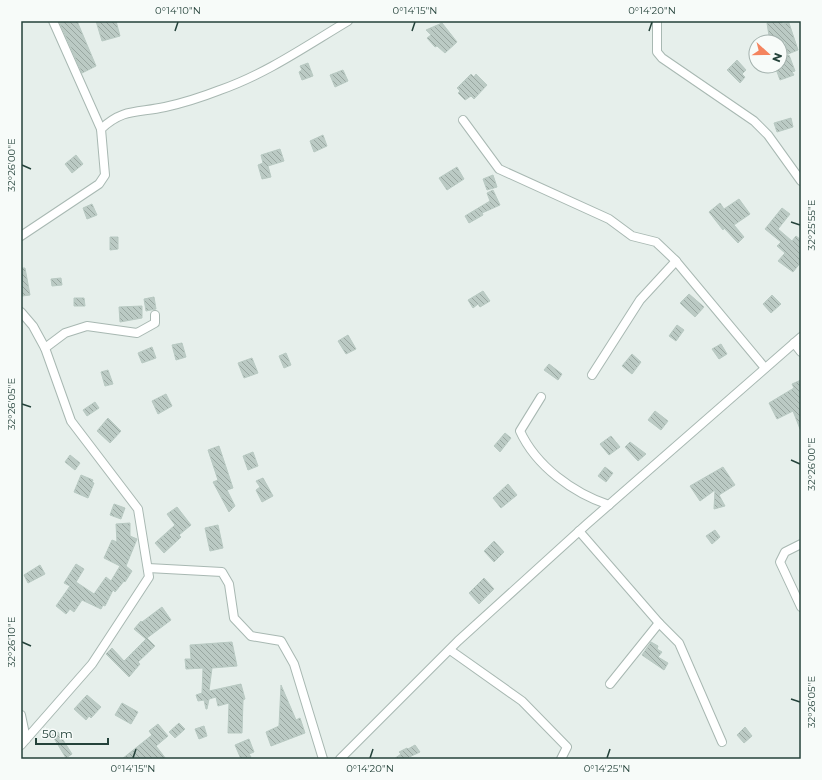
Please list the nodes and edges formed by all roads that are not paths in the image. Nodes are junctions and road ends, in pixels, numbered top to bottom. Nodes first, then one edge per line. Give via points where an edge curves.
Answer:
1 (53, 21) edge
2 (348, 21) edge
3 (657, 21) edge
4 (463, 120) dead end
5 (101, 129) junction
6 (798, 169) edge
7 (801, 181) edge
8 (21, 236) edge
9 (676, 261) junction
10 (21, 312) edge
11 (155, 315) dead end
12 (801, 337) edge
13 (794, 343) junction
14 (45, 348) junction
15 (801, 352) edge
16 (765, 368) junction
17 (592, 375) dead end
18 (540, 397) dead end
19 (609, 505) junction
20 (579, 531) junction
21 (801, 544) edge
22 (148, 568) junction
23 (801, 607) edge
24 (659, 623) junction
25 (450, 650) junction
26 (610, 684) dead end
27 (21, 715) edge
28 (24, 742) edge
29 (722, 742) dead end
30 (323, 759) edge
31 (340, 759) edge
32 (561, 759) edge

1 - 5 street
2 - 5 street via 260,74 171,106 140,110 111,119
3 - 6 street via 657,52 662,58 754,121
4 - 9 street via 498,170 609,219 632,236 656,242
5 - 8 street via 105,175 99,184
6 - 7 street
9 - 16 street
9 - 17 street via 640,300
10 - 14 street via 33,326
11 - 14 street via 155,323 138,333 88,326 64,333
12 - 13 street
13 - 15 street
13 - 16 street
14 - 22 street via 71,421 138,509
16 - 19 street
18 - 19 street via 520,431 525,442 551,472 589,498
19 - 20 street
20 - 24 street
20 - 25 street
21 - 23 street via 785,552 780,562
22 - 28 street via 149,577 92,664
22 - 30 street via 222,572 230,584 234,618 251,636 281,640 288,652
24 - 26 street
24 - 29 street via 679,643
25 - 31 street
25 - 32 street via 522,701 567,748
27 - 28 street

